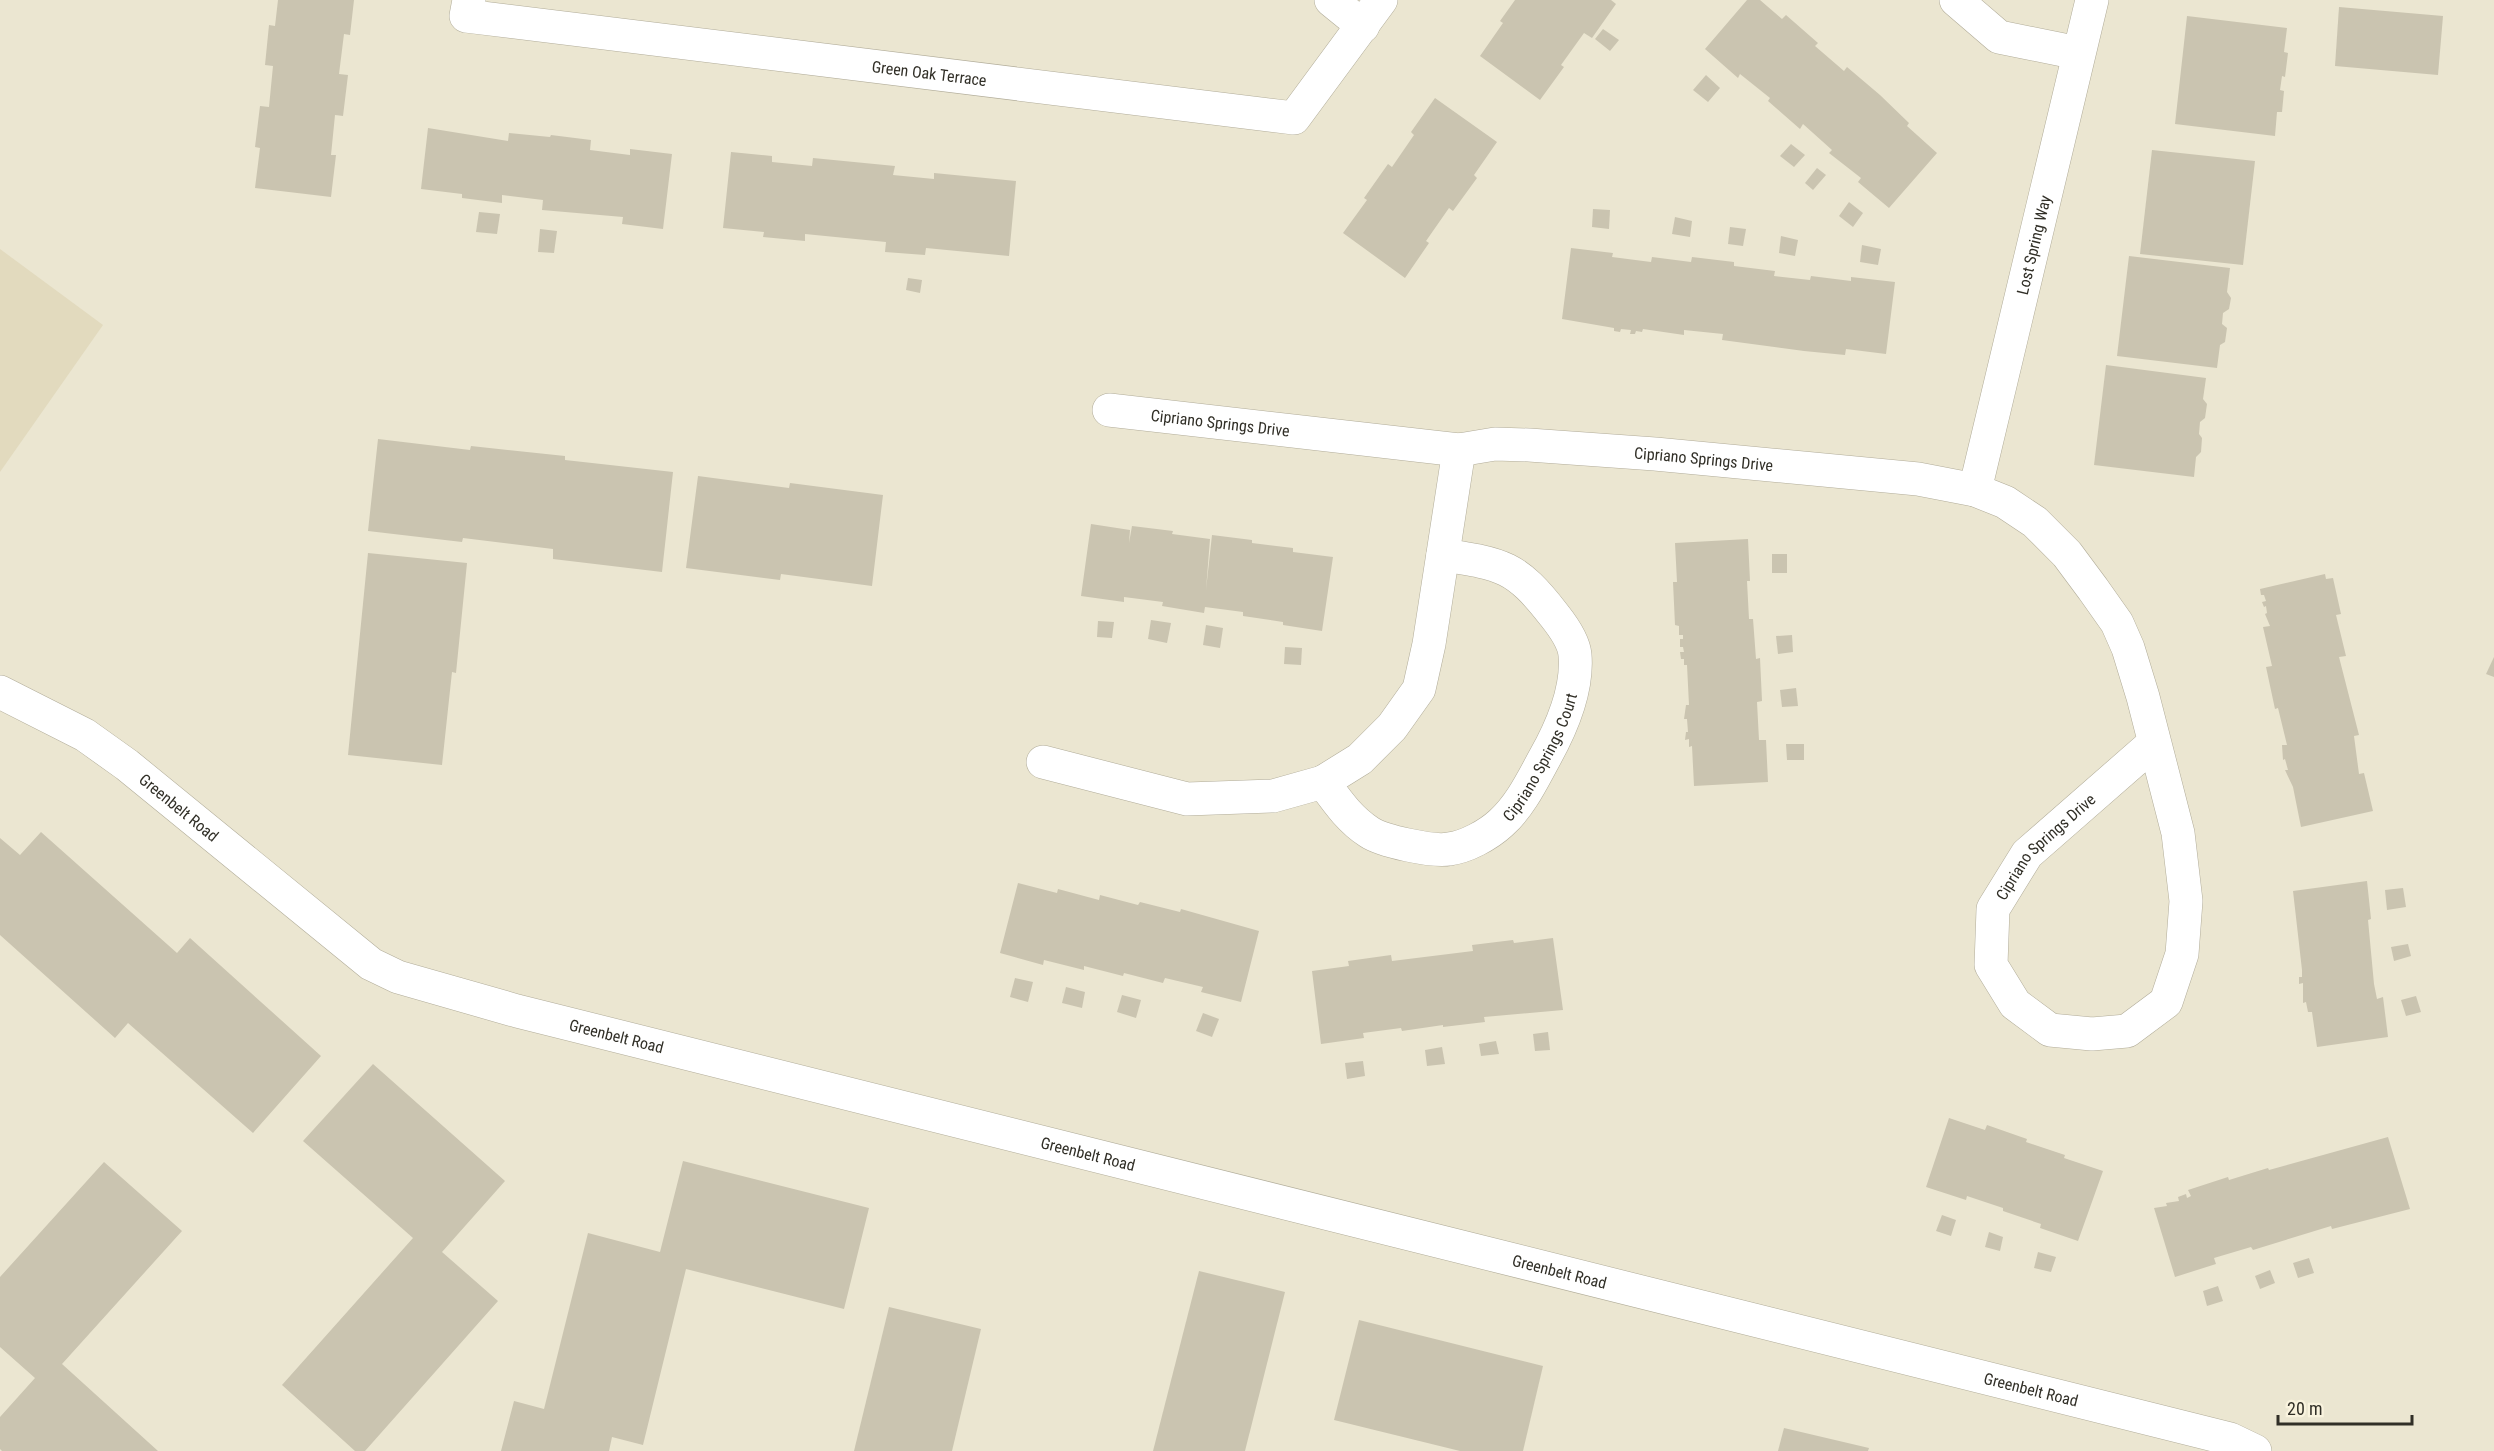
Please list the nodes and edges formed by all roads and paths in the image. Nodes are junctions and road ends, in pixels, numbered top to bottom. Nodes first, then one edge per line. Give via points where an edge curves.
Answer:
1 (469, 0) edge
2 (1331, 0) edge
3 (1956, 0) edge
4 (2092, 0) edge
5 (1372, 13) edge
6 (2078, 53) junction
7 (1109, 410) dead end
8 (1459, 450) junction
9 (1974, 490) junction
10 (1443, 555) junction
11 (0, 692) edge
12 (2154, 743) junction
13 (1043, 762) dead end
14 (1323, 782) junction
15 (2254, 1451) edge

1 - 5 street, Green Oak Terrace via 466,16 1294,118
2 - 5 street, Green Oak Terrace
3 - 6 street via 1999,37
4 - 6 street, Lost Spring Way
6 - 9 street, Lost Spring Way
7 - 8 street, Cipriano Springs Drive
8 - 9 street, Cipriano Springs Drive via 1495,444 1655,454 1918,479
8 - 10 street
9 - 12 street, Cipriano Springs Drive via 2005,502 2035,522 2067,554 2117,622
10 - 14 street via 1419,689 1392,727 1360,759
10 - 14 street, Cipriano Springs Court via 1490,562 1518,574 1561,624 1575,653 1574,682 1552,745 1522,798 1501,823 1448,850 1403,844 1371,834 1346,814
11 - 15 street, Greenbelt Road via 85,735 127,765 371,964 398,977 528,1014 2230,1439
12 - 12 street, Cipriano Springs Drive via 2027,854 1993,909 1991,965 2015,1004 2049,1030 2092,1034 2127,1031 2166,1002 2182,954 2186,901 2178,833
13 - 14 street via 1187,799 1273,796

